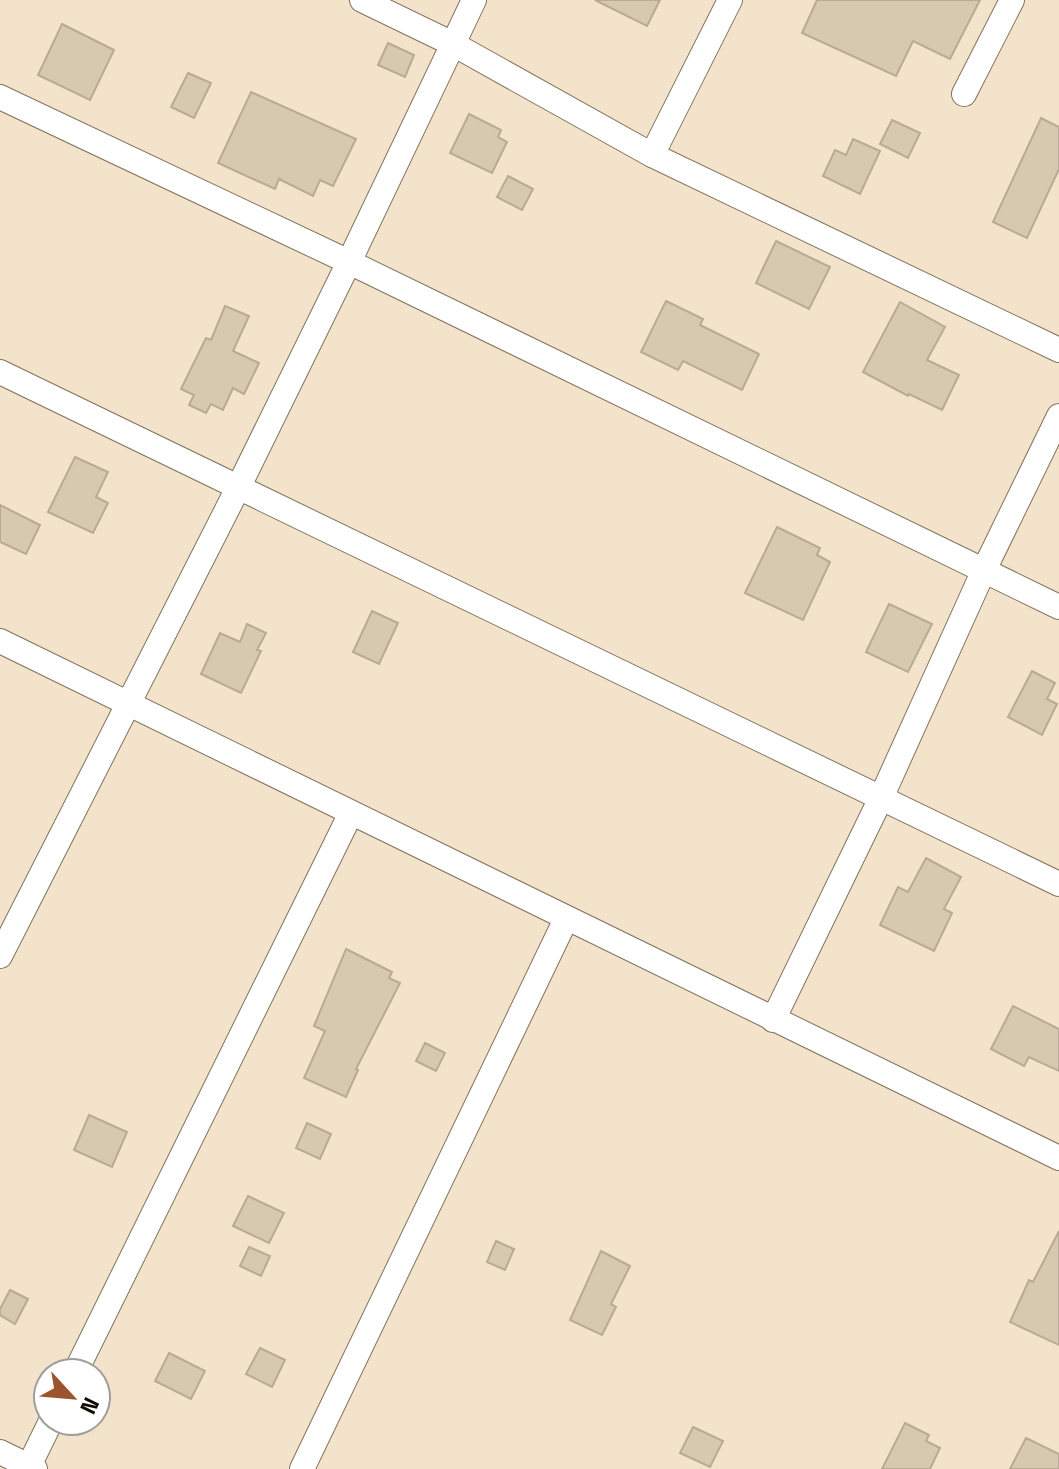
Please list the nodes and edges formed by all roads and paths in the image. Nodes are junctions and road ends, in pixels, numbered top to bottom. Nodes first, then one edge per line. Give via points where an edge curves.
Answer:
1 (362, 0) edge
2 (474, 0) edge
3 (730, 0) edge
4 (1012, 0) edge
5 (453, 44) junction
6 (964, 94) dead end
7 (0, 97) edge
8 (652, 155) junction
9 (349, 262) junction
10 (1059, 350) edge
11 (0, 372) edge
12 (1059, 416) edge
13 (238, 488) junction
14 (984, 570) junction
15 (1059, 607) edge
16 (0, 641) edge
17 (128, 704) junction
18 (881, 798) junction
19 (351, 813) junction
20 (1059, 884) edge
21 (566, 919) junction
22 (0, 956) edge
23 (773, 1020) junction
24 (1059, 1158) edge
25 (83, 1357) edge
26 (45, 1437) edge
27 (0, 1452) edge
28 (32, 1468) edge
29 (302, 1469) edge

1 - 5 street
2 - 5 street
3 - 8 street
4 - 6 street
5 - 8 street
5 - 9 street
7 - 9 street
8 - 10 street
9 - 13 street
9 - 14 street
11 - 13 street
12 - 14 street
13 - 17 street
13 - 18 street
14 - 15 street
14 - 18 street
16 - 17 street
17 - 19 street
17 - 22 street
18 - 20 street
18 - 23 street
19 - 21 street
19 - 25 street
21 - 23 street
21 - 29 street
23 - 24 street
26 - 28 street
27 - 28 street

